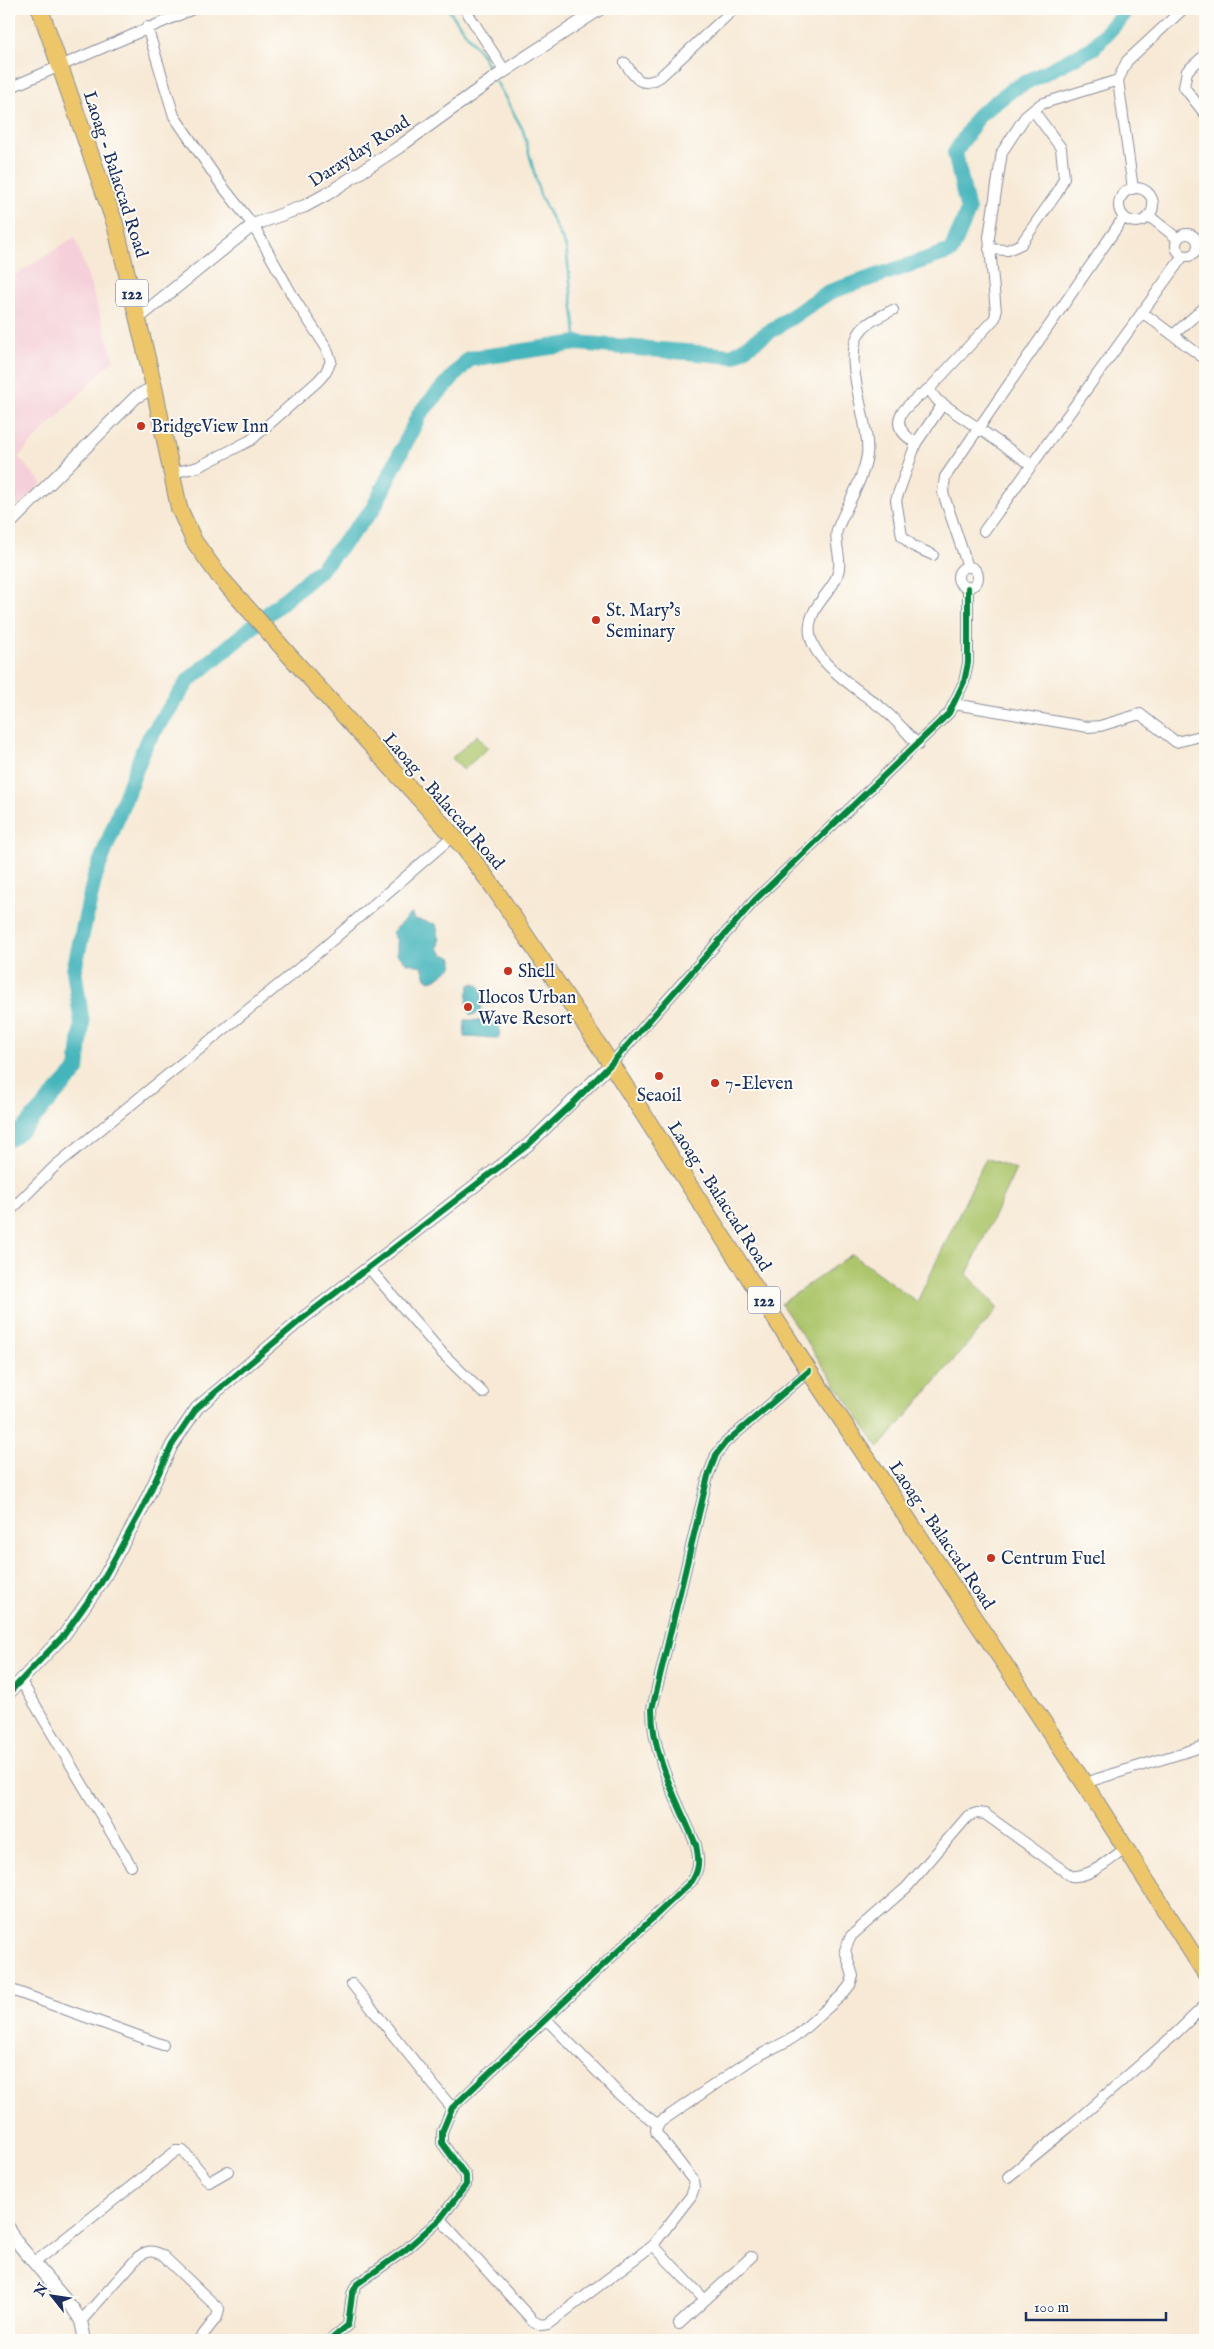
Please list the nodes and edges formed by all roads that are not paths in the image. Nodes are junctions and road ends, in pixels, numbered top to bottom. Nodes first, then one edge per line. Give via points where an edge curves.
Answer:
1 (40, 9) edge
2 (193, 9) edge
3 (465, 9) edge
4 (600, 9) edge
5 (734, 9) edge
6 (1183, 9) edge
7 (147, 27) junction
8 (1205, 54) edge
9 (625, 62) dead end
10 (59, 66) junction
11 (502, 73) junction
12 (1118, 80) junction
13 (9, 88) edge
14 (1033, 110) junction
15 (1205, 114) edge
16 (1133, 189) junction
17 (1124, 216) junction
18 (1149, 216) junction
19 (253, 224) junction
20 (1178, 239) junction
21 (1202, 241) edge
22 (989, 249) junction
23 (1183, 256) junction
24 (1205, 307) edge
25 (893, 310) dead end
26 (1142, 312) junction
27 (138, 318) junction
28 (1172, 335) junction
29 (1205, 359) edge
30 (154, 387) junction
31 (931, 387) junction
32 (943, 404) junction
33 (977, 427) junction
34 (916, 443) junction
35 (1032, 465) junction
36 (172, 473) junction
37 (9, 524) edge
38 (984, 531) dead end
39 (933, 555) dead end
40 (968, 567) junction
41 (968, 588) junction
42 (954, 704) junction
43 (1205, 735) edge
44 (918, 745) junction
45 (453, 836) junction
46 (612, 1064) junction
47 (9, 1212) edge
48 (369, 1268) junction
49 (809, 1372) junction
50 (483, 1393) dead end
51 (21, 1681) junction
52 (9, 1694) edge
53 (1205, 1746) edge
54 (1084, 1783) junction
55 (1124, 1849) junction
56 (131, 1866) dead end
57 (1200, 1953) edge
58 (1205, 1973) edge
59 (352, 1984) dead end
60 (9, 1989) edge
61 (1205, 2005) edge
62 (546, 2019) junction
63 (163, 2045) dead end
64 (452, 2108) junction
65 (658, 2125) junction
66 (228, 2171) dead end
67 (1008, 2177) dead end
68 (440, 2218) junction
69 (9, 2232) edge
70 (653, 2245) junction
71 (751, 2257) dead end
72 (34, 2263) junction
73 (705, 2300) junction
74 (81, 2321) junction
75 (679, 2324) dead end
76 (85, 2340) edge
77 (199, 2340) edge
78 (330, 2340) edge

1 - 10 main road, Laoag - Balaccad Road / 122
2 - 7 street
3 - 11 street
4 - 11 street, Darayday Road
5 - 9 street via 650,83 637,79
6 - 12 street via 1127,61
7 - 10 street
7 - 19 street via 174,116
8 - 15 street via 1187,71 1184,86
10 - 13 street
10 - 27 main road, Laoag - Balaccad Road / 122 via 106,196
11 - 19 street, Darayday Road via 399,147 317,200
12 - 14 street via 1041,104
12 - 16 street
14 - 22 street via 1002,152
14 - 22 street via 1061,148 1064,178 1021,244 1008,250
16 - 17 street via 1120,200
16 - 18 street via 1144,191 1152,199
17 - 18 street via 1140,222
17 - 33 street
18 - 20 street
19 - 27 street, Darayday Road
19 - 36 street via 295,300 326,347 330,366 318,381 251,440 198,468
20 - 21 street via 1187,234
20 - 23 street via 1177,248
21 - 23 street via 1193,255
22 - 31 street via 995,318
23 - 26 street
24 - 28 street
25 - 44 street via 868,323 857,338 854,362 866,433 866,456 837,530 837,578 813,613 809,634 820,658 884,710
26 - 28 street
26 - 35 street
27 - 30 main road, Laoag - Balaccad Road / 122
28 - 29 street
30 - 36 main road, Laoag - Balaccad Road / 122
30 - 37 street via 126,406
31 - 32 street via 933,396
31 - 34 street via 910,403 898,421 903,435
32 - 33 street
32 - 34 street
33 - 35 street
33 - 40 street via 951,465 943,485
34 - 39 street via 897,492 896,510 906,541
35 - 38 street
36 - 45 main road, Laoag - Balaccad Road / 122 via 186,527 219,576
40 - 41 street via 976,570 978,577 975,585
40 - 41 street via 961,570 958,577 960,585
41 - 42 street via 968,663
42 - 43 street via 1088,727 1140,714 1176,742
42 - 44 street
44 - 46 street via 755,900
45 - 46 main road, Laoag - Balaccad Road / 122 via 494,888
45 - 47 street via 307,962 54,1167
46 - 48 street via 529,1144
46 - 49 main road, Laoag - Balaccad Road / 122
48 - 50 street via 442,1353
48 - 51 street via 303,1318 197,1408 172,1445 141,1511 101,1582 64,1635
49 - 54 main road, Laoag - Balaccad Road / 122
49 - 62 street via 725,1443 716,1455 708,1476 652,1709 656,1748 696,1846 700,1861 698,1870 692,1881
51 - 52 street
51 - 56 street
53 - 54 street
54 - 55 main road, Laoag - Balaccad Road / 122
55 - 57 main road, Laoag - Balaccad Road / 122
55 - 65 street via 1088,1874 1071,1876 985,1814 968,1816 907,1887 851,1936 845,1950 854,1976 842,1995 795,2037 752,2059
57 - 58 main road, Laoag - Balaccad Road / 122
59 - 64 street
60 - 63 street
61 - 67 street
62 - 64 street
62 - 65 street via 621,2096
64 - 68 street via 442,2132 442,2142 467,2181
65 - 70 street via 657,2134 693,2180 694,2188
66 - 72 street via 207,2181 186,2154 176,2151
68 - 70 street via 533,2321 541,2325 557,2318
68 - 78 street via 404,2251 357,2284 352,2294 348,2325
69 - 72 street
70 - 73 street
71 - 73 street
72 - 74 street
73 - 75 street
74 - 76 street
74 - 77 street via 148,2250 162,2255 219,2309

